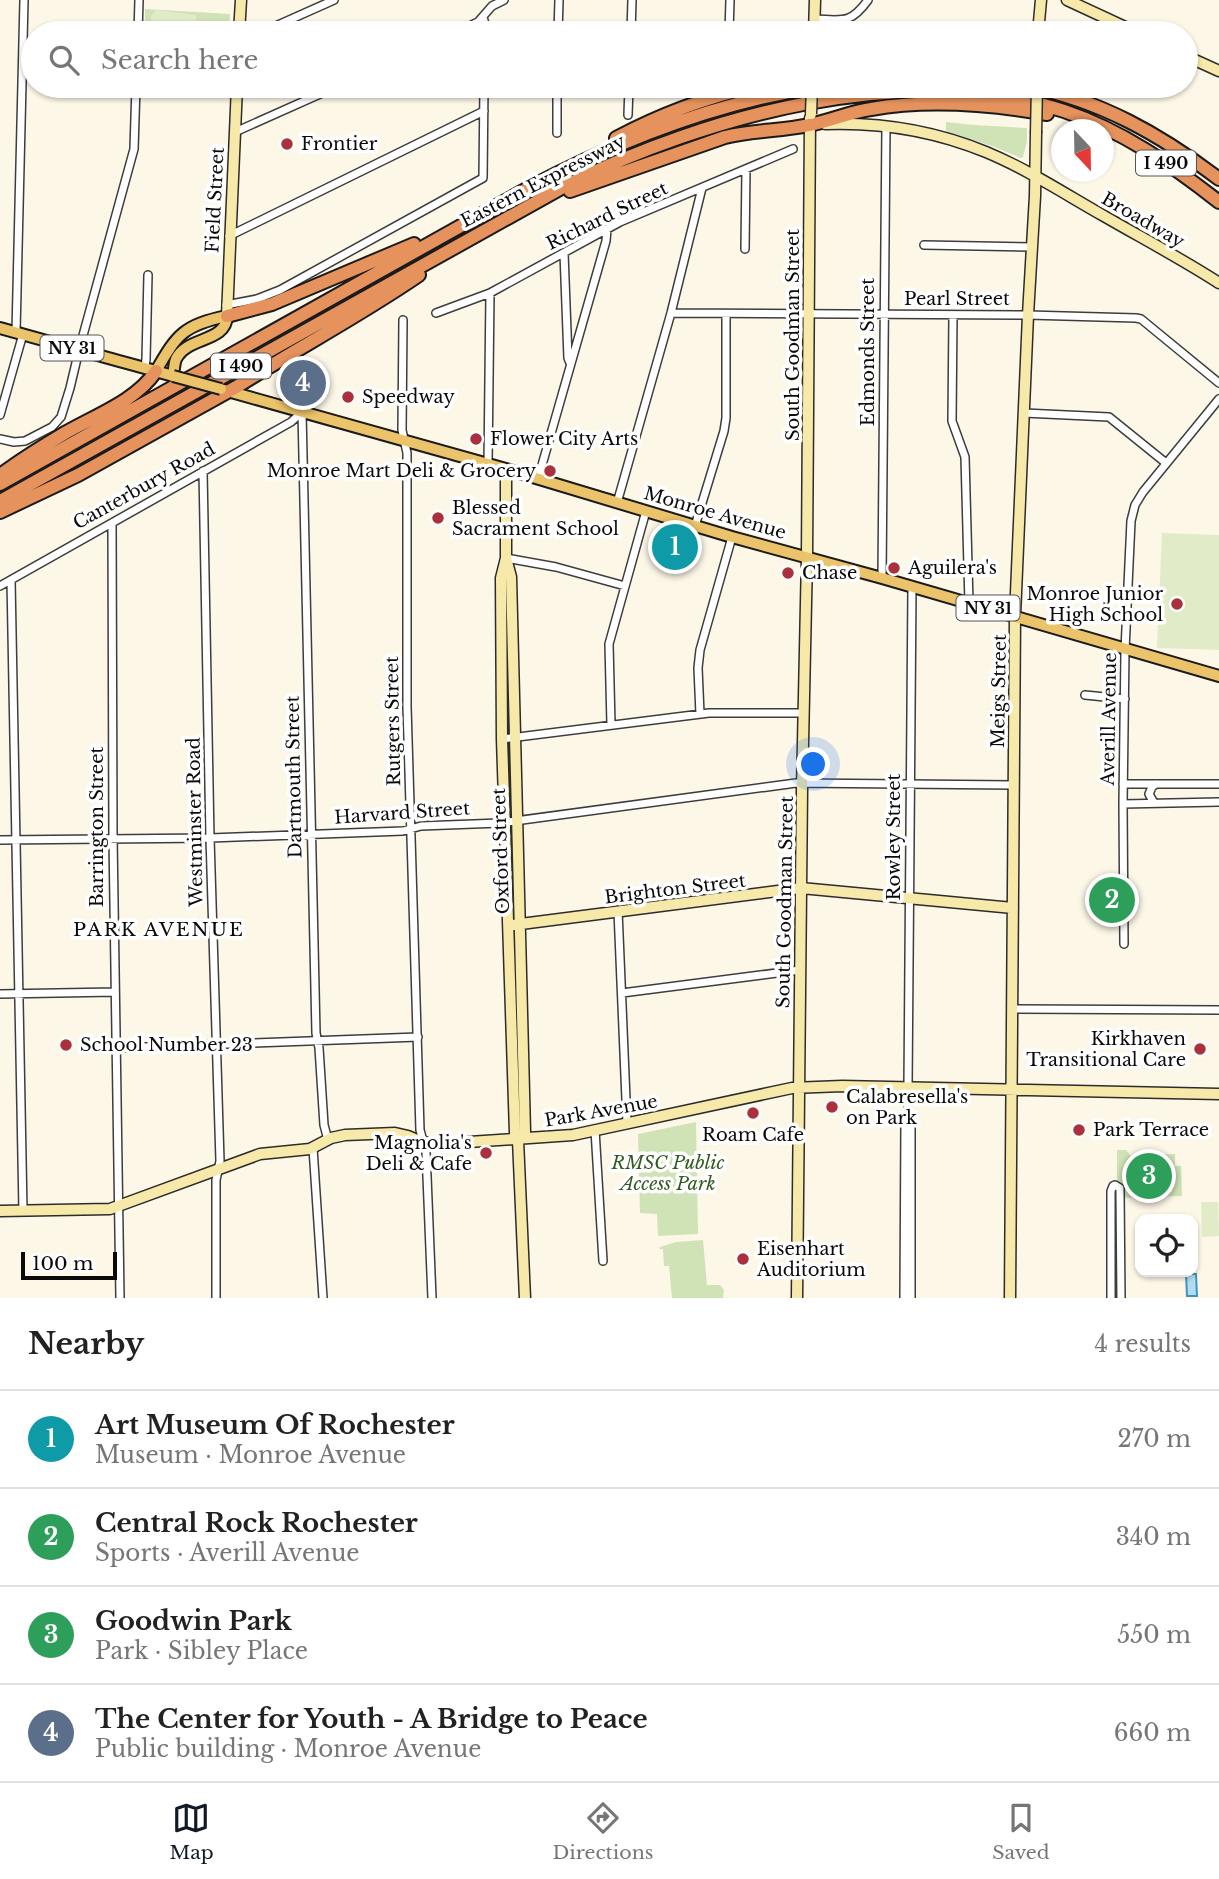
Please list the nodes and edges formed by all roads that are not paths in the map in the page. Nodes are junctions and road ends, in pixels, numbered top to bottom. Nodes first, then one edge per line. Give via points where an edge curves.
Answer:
1 (24, 0) edge
2 (139, 0) edge
3 (241, 0) edge
4 (334, 0) edge
5 (504, 0) edge
6 (559, 0) edge
7 (632, 0) edge
8 (730, 0) edge
9 (815, 0) edge
10 (868, 0) edge
11 (1041, 0) edge
12 (1067, 0) edge
13 (483, 17) junction
14 (24, 21) edge
15 (138, 21) edge
16 (240, 21) edge
17 (287, 21) edge
18 (478, 21) edge
19 (484, 21) edge
20 (558, 21) edge
21 (631, 21) edge
22 (729, 21) edge
23 (814, 21) edge
24 (840, 21) edge
25 (1039, 21) edge
26 (1112, 21) edge
27 (1198, 61) edge
28 (1219, 71) edge
29 (23, 98) edge
30 (136, 98) edge
31 (236, 98) edge
32 (311, 98) edge
33 (484, 98) edge
34 (558, 98) edge
35 (629, 98) edge
36 (712, 98) edge
37 (762, 98) edge
38 (811, 98) edge
39 (849, 98) edge
40 (1011, 98) edge
41 (1037, 98) edge
42 (1073, 98) edge
43 (1085, 98) edge
44 (484, 111) junction
45 (628, 115) dead end
46 (1123, 117) junction
47 (1067, 119) edge
48 (1084, 119) edge
49 (810, 120) junction
50 (886, 126) junction
51 (234, 132) junction
52 (557, 133) dead end
53 (1114, 133) edge
54 (793, 149) dead end
55 (746, 169) junction
56 (1035, 177) junction
57 (545, 179) junction
58 (1219, 179) edge
59 (702, 188) junction
60 (1219, 202) edge
61 (524, 208) junction
62 (473, 219) junction
63 (607, 229) junction
64 (483, 231) junction
65 (229, 236) junction
66 (924, 245) dead end
67 (1031, 247) junction
68 (745, 249) dead end
69 (564, 253) junction
70 (149, 275) dead end
71 (1219, 283) edge
72 (490, 293) junction
73 (226, 310) junction
74 (436, 313) dead end
75 (671, 313) junction
76 (726, 314) junction
77 (809, 314) junction
78 (884, 314) junction
79 (953, 315) junction
80 (1028, 315) junction
81 (403, 320) dead end
82 (0, 328) edge
83 (20, 333) junction
84 (79, 349) junction
85 (570, 364) junction
86 (150, 370) junction
87 (173, 376) junction
88 (1219, 383) edge
89 (225, 390) junction
90 (1219, 399) edge
91 (302, 412) junction
92 (1024, 413) junction
93 (0, 415) edge
94 (0, 439) edge
95 (405, 442) junction
96 (1167, 463) junction
97 (488, 464) junction
98 (506, 469) junction
99 (204, 471) junction
100 (0, 475) edge
101 (538, 479) junction
102 (0, 484) edge
103 (0, 501) edge
104 (617, 503) junction
105 (646, 511) junction
106 (0, 512) edge
107 (112, 523) junction
108 (695, 526) junction
109 (732, 537) junction
110 (807, 557) junction
111 (506, 558) junction
112 (882, 578) junction
113 (11, 580) junction
114 (0, 586) edge
115 (625, 586) junction
116 (912, 587) junction
117 (969, 603) junction
118 (1015, 616) junction
119 (1125, 650) junction
120 (1219, 676) edge
121 (1085, 695) dead end
122 (1125, 699) junction
123 (803, 713) junction
124 (700, 714) junction
125 (611, 725) junction
126 (514, 738) junction
127 (502, 739) junction
128 (802, 783) junction
129 (910, 784) junction
130 (1123, 784) junction
131 (1156, 784) junction
132 (1219, 784) edge
133 (1013, 785) junction
134 (1219, 802) edge
135 (1154, 803) junction
136 (1123, 804) junction
137 (516, 820) junction
138 (505, 822) junction
139 (411, 829) junction
140 (311, 834) junction
141 (113, 838) junction
142 (210, 838) junction
143 (15, 839) junction
144 (0, 840) edge
145 (801, 888) junction
146 (909, 898) junction
147 (1013, 908) junction
148 (618, 911) junction
149 (519, 925) junction
150 (508, 926) junction
151 (1124, 944) dead end
152 (800, 970) junction
153 (115, 992) junction
154 (18, 993) junction
155 (622, 993) junction
156 (0, 994) edge
157 (1012, 1009) junction
158 (1219, 1010) edge
159 (418, 1037) junction
160 (317, 1040) junction
161 (218, 1044) junction
162 (117, 1048) junction
163 (799, 1087) junction
164 (908, 1087) junction
165 (1013, 1089) junction
166 (1219, 1094) edge
167 (908, 1112) junction
168 (627, 1123) junction
169 (594, 1130) junction
170 (328, 1140) junction
171 (518, 1140) junction
172 (422, 1142) junction
173 (313, 1148) junction
174 (219, 1169) junction
175 (120, 1206) junction
176 (0, 1211) edge
177 (23, 1211) junction
178 (603, 1261) dead end
179 (120, 1298) edge
180 (216, 1298) edge
181 (323, 1298) edge
182 (432, 1298) edge
183 (525, 1298) edge
184 (797, 1298) edge
185 (904, 1298) edge
186 (911, 1298) edge
187 (1010, 1298) edge
188 (1111, 1298) edge
189 (1121, 1298) edge

1 - 14 street
2 - 15 street
3 - 16 street
4 - 17 street
5 - 13 street
6 - 20 street
7 - 21 street
8 - 22 street
9 - 23 street
10 - 24 street via 859,12
11 - 25 street
12 - 26 street
13 - 18 street
13 - 19 street
27 - 28 street
29 - 83 street
30 - 84 street via 134,149
31 - 51 street, Field Street
32 - 51 street
33 - 44 street
34 - 52 street
35 - 45 street
36 - 57 highway via 657,117
37 - 57 highway, Eastern Expressway / I 490 via 674,123
38 - 49 street, South Goodman Street, bridge
39 - 61 highway, Eastern Expressway / I 490 via 774,110 684,135 597,170
40 - 48 highway, Eastern Expressway / I 490
41 - 56 street, Meigs Street, bridge
42 - 46 highway, I 490
43 - 46 highway
44 - 65 street
44 - 73 street via 483,177 280,290
46 - 58 highway, I 490
47 - 49 highway via 1034,112 917,105
49 - 50 street, Broadway
49 - 61 highway via 725,137
49 - 77 street, South Goodman Street
50 - 56 street, Broadway via 944,137
50 - 78 street, Edmonds Street
51 - 65 street, Field Street
53 - 60 highway, Eastern Expressway / I 490 via 1168,164
54 - 55 street, Richard Street
55 - 59 street, Richard Street
55 - 68 street
56 - 67 street, Meigs Street
56 - 71 street, Broadway
57 - 62 highway, Eastern Expressway / I 490
59 - 63 street, Richard Street
59 - 75 street
61 - 64 highway, Eastern Expressway / I 490
62 - 73 highway via 272,304
62 - 102 highway, Eastern Expressway / I 490
63 - 69 street, Richard Street
63 - 85 street
64 - 89 highway via 367,310
64 - 103 highway, Eastern Expressway / I 490
65 - 73 street, Field Street
66 - 67 street
67 - 80 street, Meigs Street
69 - 72 street, Richard Street
69 - 85 street
70 - 86 street via 146,359
72 - 74 street, Richard Street
72 - 97 street
73 - 86 main road via 181,334
73 - 87 main road via 222,330 178,355
75 - 76 street, Pearl Street
75 - 104 street
76 - 77 street, Pearl Street
76 - 108 street via 726,418
77 - 78 street, Pearl Street
77 - 110 street, South Goodman Street
78 - 79 street, Pearl Street
78 - 112 street, Edmonds Street
79 - 80 street, Pearl Street
79 - 117 street via 952,421 965,457
80 - 88 street, Pearl Street via 1136,317
80 - 92 street, Meigs Street
81 - 95 street, Rutgers Street
82 - 83 main road, Monroe Avenue / NY 31
83 - 84 main road, Monroe Avenue / NY 31
83 - 93 street
84 - 86 main road, Monroe Avenue / NY 31
84 - 94 street via 57,424 28,439
85 - 101 street
86 - 87 main road, Monroe Avenue / NY 31
86 - 100 highway via 149,381 134,394
87 - 89 main road, Monroe Avenue / NY 31, bridge
89 - 91 main road, Monroe Avenue / NY 31
89 - 106 highway via 78,475
90 - 96 street, Averill Avenue
91 - 95 main road, Monroe Avenue / NY 31
91 - 99 street, Canterbury Road
91 - 140 street, Dartmouth Street
92 - 96 street via 1110,417
92 - 118 street, Meigs Street
95 - 97 main road, Monroe Avenue / NY 31
95 - 139 street, Rutgers Street
96 - 119 street, Averill Avenue via 1135,505
97 - 98 main road, Monroe Avenue / NY 31
98 - 101 main road, Monroe Avenue / NY 31
98 - 111 street, Oxford Street
99 - 107 street, Canterbury Road
99 - 142 street, Westminster Road
101 - 104 main road, Monroe Avenue / NY 31
104 - 105 main road, Monroe Avenue / NY 31
105 - 108 main road, Monroe Avenue / NY 31
105 - 115 street
107 - 113 street, Canterbury Road
107 - 141 street, Barrington Street
108 - 109 main road, Monroe Avenue / NY 31
109 - 110 main road, Monroe Avenue / NY 31
109 - 124 street via 700,650
110 - 112 main road, Monroe Avenue / NY 31
110 - 123 street, South Goodman Street
111 - 115 street
111 - 126 street, Oxford Street via 511,577
111 - 127 street, Oxford Street via 501,578
112 - 116 main road, Monroe Avenue / NY 31
113 - 114 street, Canterbury Road
113 - 143 street
115 - 125 street via 609,644
116 - 117 main road, Monroe Avenue / NY 31
116 - 129 street, Rowley Street
117 - 118 main road, Monroe Avenue / NY 31
118 - 119 main road, Monroe Avenue / NY 31
118 - 133 street, Meigs Street
119 - 120 main road, Monroe Avenue / NY 31
119 - 122 street, Averill Avenue
121 - 122 street
122 - 130 street, Averill Avenue
123 - 124 street
123 - 128 street, South Goodman Street
124 - 125 street
125 - 126 street
126 - 127 street
126 - 137 street, Oxford Street
127 - 138 street, Oxford Street
128 - 129 street, Harvard Street
128 - 137 street, Harvard Street
128 - 145 street, South Goodman Street
129 - 133 street, Harvard Street
129 - 146 street, Rowley Street
130 - 131 street
130 - 136 street, Averill Avenue
131 - 132 street
131 - 135 street via 1149,794
133 - 147 street, Meigs Street
134 - 135 street
135 - 136 street
136 - 151 street, Averill Avenue
137 - 138 street, Harvard Street
137 - 149 street, Oxford Street
138 - 139 street, Harvard Street
138 - 150 street, Oxford Street
139 - 140 street, Harvard Street
139 - 159 street, Rutgers Street
140 - 142 street, Harvard Street
140 - 160 street, Dartmouth Street
141 - 142 street, Harvard Street
141 - 143 street, Harvard Street
141 - 153 street, Barrington Street
142 - 161 street, Westminster Road
143 - 144 street, Harvard Street
143 - 154 street
145 - 146 street, Brighton Street
145 - 148 street, Brighton Street
145 - 152 street, South Goodman Street
146 - 147 street, Brighton Street
146 - 164 street, Rowley Street
147 - 157 street, Meigs Street
148 - 149 street, Brighton Street
148 - 155 street
149 - 150 street, Brighton Street
149 - 171 street, Oxford Street via 525,1132
150 - 171 street, Oxford Street
152 - 155 street
152 - 163 street, South Goodman Street
153 - 154 street
153 - 162 street, Barrington Street
154 - 156 street
154 - 177 street
155 - 168 street
157 - 158 street
157 - 165 street, Meigs Street
159 - 160 street
159 - 172 street, Rutgers Street
160 - 161 street
160 - 170 street, Dartmouth Street
161 - 162 street
161 - 174 street, Westminster Road
162 - 175 street, Barrington Street
163 - 164 street, Park Avenue
163 - 168 street, Park Avenue
163 - 184 street, South Goodman Street
164 - 165 street, Park Avenue
164 - 167 street, Rowley Street
165 - 166 street, Park Avenue
165 - 187 street, Meigs Street
167 - 185 street
167 - 186 street
168 - 169 street, Park Avenue
169 - 171 street, Park Avenue
169 - 178 street
170 - 172 street, Park Avenue via 350,1134 391,1133
170 - 173 street, Park Avenue
171 - 172 street, Park Avenue
171 - 183 street, Oxford Street
172 - 182 street, Rutgers Street
173 - 174 street, Park Avenue via 260,1154
173 - 181 street
174 - 175 street, Park Avenue
174 - 180 street, Westminster Road
175 - 177 street, Park Avenue
175 - 179 street, Barrington Street
176 - 177 street, Park Avenue
188 - 189 street via 1111,1191 1115,1185 1120,1188

